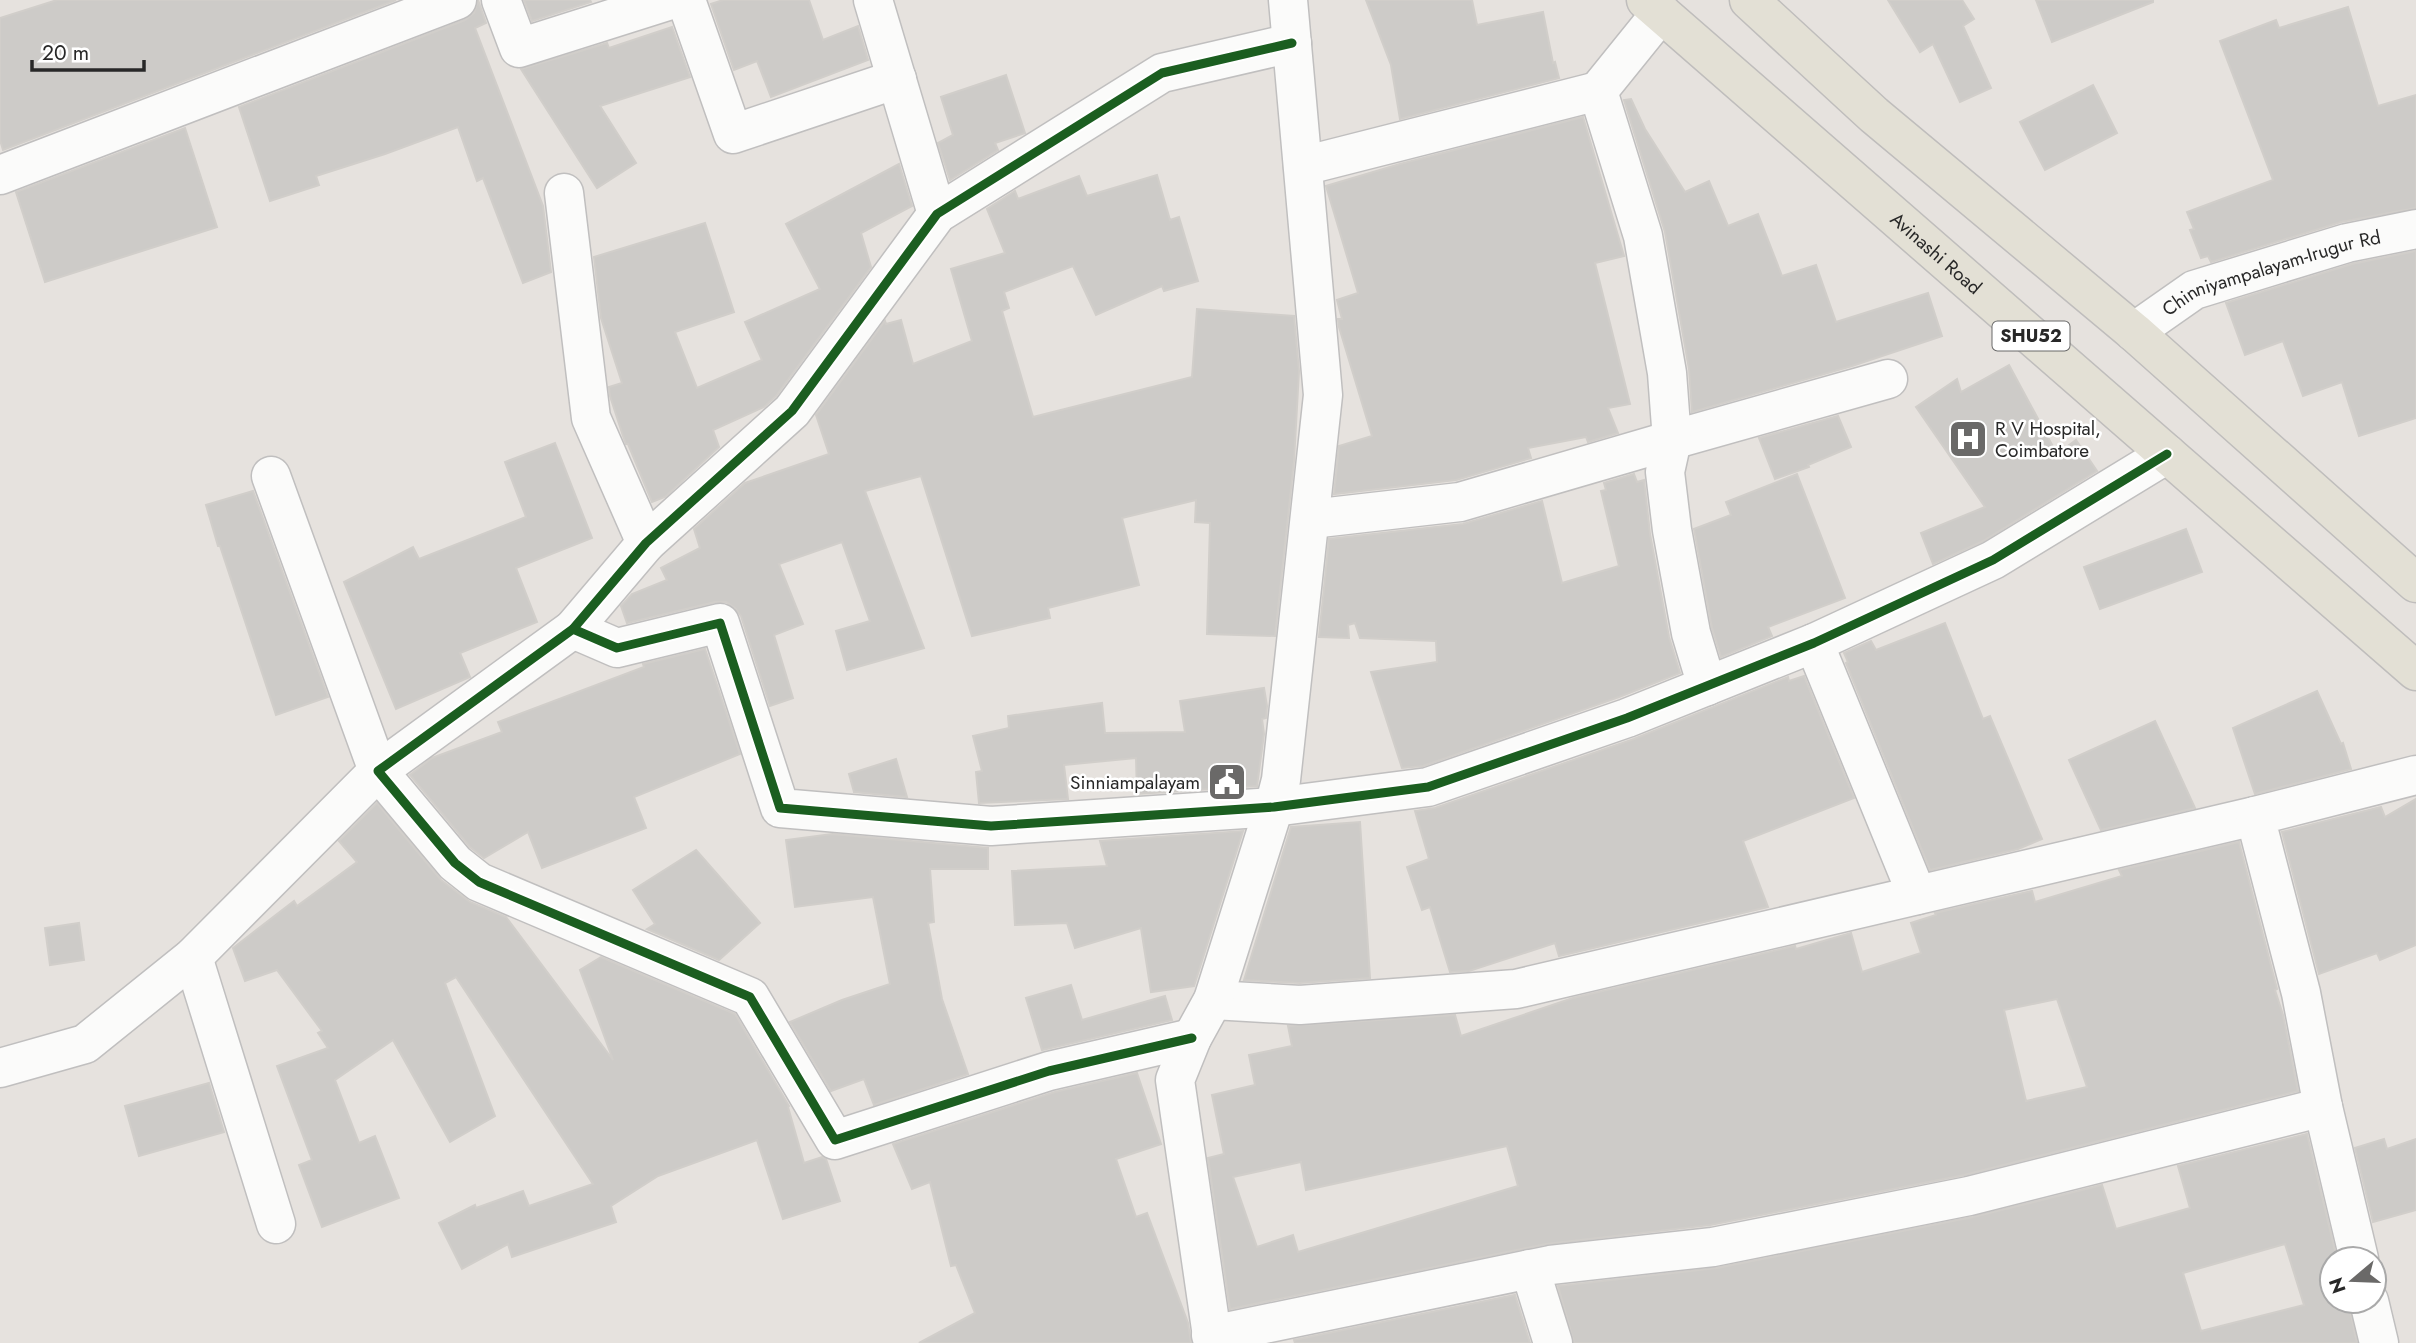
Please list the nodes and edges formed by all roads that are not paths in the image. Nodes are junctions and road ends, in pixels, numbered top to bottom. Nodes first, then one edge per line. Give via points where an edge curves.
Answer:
1 (457, 0) edge
2 (501, 0) edge
3 (671, 0) edge
4 (686, 0) edge
5 (873, 0) edge
6 (1288, 0) edge
7 (1749, 0) edge
8 (1654, 6) edge
9 (1292, 43) junction
10 (897, 79) junction
11 (1598, 91) junction
12 (1303, 166) junction
13 (0, 175) edge
14 (564, 193) dead end
15 (937, 214) junction
16 (2416, 229) edge
17 (2134, 332) junction
18 (1888, 379) dead end
19 (1672, 440) junction
20 (2166, 454) junction
21 (271, 476) dead end
22 (1308, 533) junction
23 (646, 543) junction
24 (2416, 583) edge
25 (565, 635) junction
26 (1815, 642) junction
27 (2416, 671) edge
28 (1707, 686) junction
29 (380, 768) junction
30 (2416, 775) edge
31 (1278, 794) junction
32 (2251, 817) junction
33 (1917, 895) junction
34 (193, 957) junction
35 (1213, 1000) junction
36 (1192, 1038) junction
37 (0, 1068) edge
38 (2322, 1098) junction
39 (275, 1224) dead end
40 (2356, 1245) edge
41 (1530, 1269) junction
42 (2372, 1315) edge
43 (1212, 1339) edge
44 (1553, 1343) edge
45 (2379, 1343) edge

1 - 13 street
2 - 3 street via 519,48
4 - 10 street via 733,134
5 - 10 street
6 - 9 street
7 - 17 main road via 1874,116
8 - 11 street
8 - 20 main road, Avinashi Road / SHU52
9 - 12 street
9 - 15 street via 1162,73
10 - 15 street
11 - 12 street
11 - 19 street via 1643,236 1667,373
12 - 22 street via 1323,395
14 - 23 street via 591,418
15 - 23 street via 792,411
16 - 17 street, Chinniyampalayam-Irugur Rd via 2347,243 2194,290
17 - 24 main road
18 - 19 street
19 - 22 street via 1460,502
19 - 28 street via 1665,472 1672,530
20 - 26 street via 1993,560
20 - 27 main road, Avinashi Road / SHU52
21 - 29 street
22 - 31 street
23 - 25 street
25 - 29 street
25 - 31 street via 617,648 720,623 780,808 991,826
26 - 28 street
26 - 33 street
28 - 31 street via 1428,787
29 - 34 street
29 - 36 street via 455,863 479,882 750,997 835,1140 1049,1071
30 - 32 street
31 - 35 street
32 - 33 street
32 - 38 street via 2301,993
33 - 35 street via 1516,989 1300,1005
34 - 37 street via 85,1044
34 - 39 street
35 - 36 street
36 - 43 street via 1175,1080
38 - 40 street
38 - 41 street via 1969,1196 1713,1247
41 - 43 street
41 - 44 street
42 - 45 street

